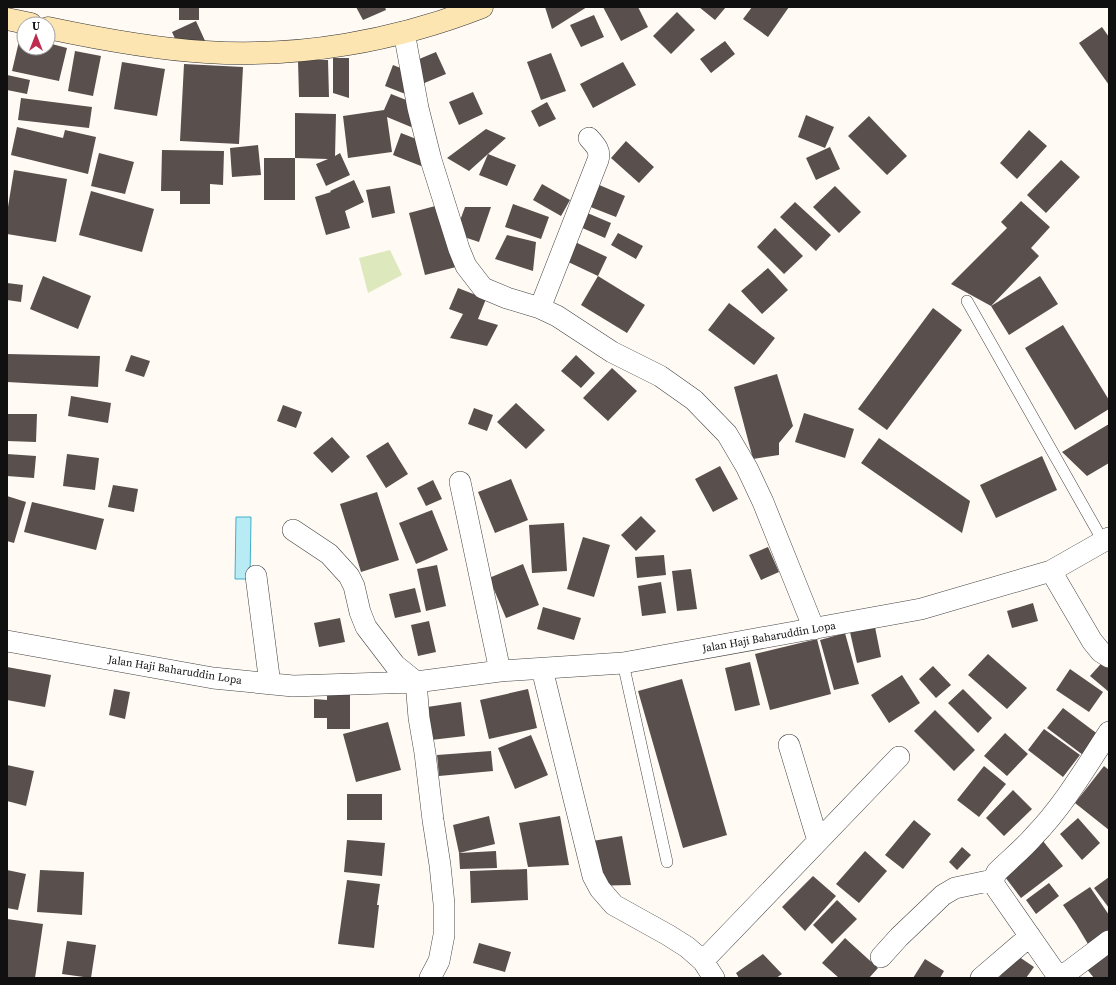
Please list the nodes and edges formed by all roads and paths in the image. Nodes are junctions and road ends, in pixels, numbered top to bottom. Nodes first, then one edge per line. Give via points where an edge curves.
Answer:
1 (482, 7) edge
2 (56, 30) edge
3 (404, 32) junction
4 (589, 138) dead end
5 (967, 301) dead end
6 (540, 308) junction
7 (460, 482) dead end
8 (293, 530) dead end
9 (1106, 539) edge
10 (1051, 571) junction
11 (256, 576) dead end
12 (814, 629) junction
13 (7, 641) edge
14 (1109, 657) edge
15 (624, 663) junction
16 (542, 669) junction
17 (500, 671) junction
18 (406, 682) junction
19 (270, 684) junction
20 (1109, 732) edge
21 (789, 745) dead end
22 (898, 757) dead end
23 (818, 841) junction
24 (667, 862) dead end
25 (993, 880) junction
26 (1030, 936) junction
27 (1109, 941) edge
28 (881, 957) dead end
29 (703, 961) junction
30 (430, 978) edge
31 (714, 978) edge
32 (981, 978) edge
33 (1060, 978) edge

1 - 3 street
2 - 3 street via 170,49 260,53 321,48
3 - 6 street via 431,160 466,266 483,288
4 - 6 street via 599,154
5 - 9 lane
6 - 12 street via 558,316 612,352 660,376 694,400 727,434 763,502
7 - 17 street
8 - 18 street via 329,554 349,576 366,626
9 - 10 street, Jalan Haji Baharuddin Lopa
10 - 12 street, Jalan Haji Baharuddin Lopa via 921,609
10 - 14 street via 1092,641
11 - 19 street
12 - 15 street, Jalan Haji Baharuddin Lopa
13 - 19 street, Jalan Haji Baharuddin Lopa via 213,678
15 - 16 street, Jalan Haji Baharuddin Lopa
15 - 24 lane
16 - 17 street, Jalan Haji Baharuddin Lopa
16 - 29 street via 593,876 600,889 614,905 668,935
17 - 18 street, Jalan Haji Baharuddin Lopa
18 - 19 street, Jalan Haji Baharuddin Lopa via 293,686
18 - 30 street via 419,718 425,753 444,904 444,935 439,961
20 - 25 street via 1073,787 1035,836 997,872
21 - 23 street
22 - 23 street
23 - 29 street
25 - 26 street
25 - 28 street via 955,888 943,895 898,937
26 - 32 street
26 - 33 street
27 - 33 street
29 - 31 street

